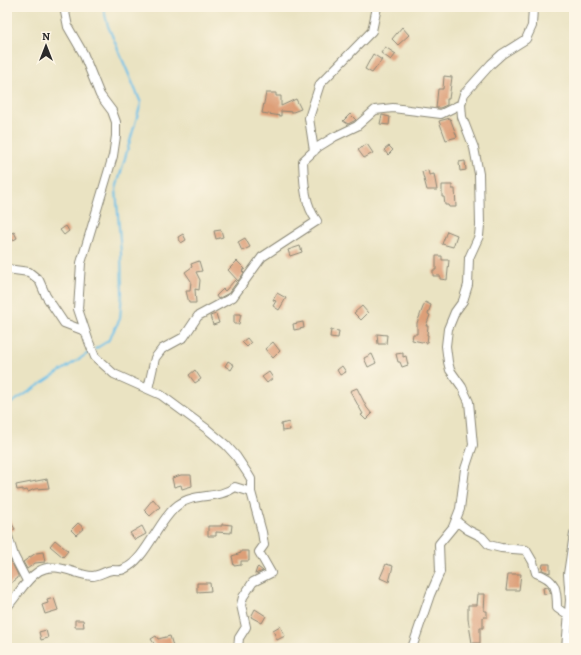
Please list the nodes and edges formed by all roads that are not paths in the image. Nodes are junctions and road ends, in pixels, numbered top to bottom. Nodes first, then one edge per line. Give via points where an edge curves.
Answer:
1 (64, 7) edge
2 (378, 7) edge
3 (533, 7) edge
4 (461, 104) junction
5 (314, 151) junction
6 (7, 269) edge
7 (85, 331) junction
8 (148, 389) junction
9 (251, 492) junction
10 (456, 521) junction
11 (7, 534) edge
12 (574, 534) edge
13 (27, 581) junction
14 (7, 607) edge
15 (571, 619) edge
16 (238, 648) edge
17 (412, 648) edge
18 (566, 648) edge

1 - 7 street via 69,30 83,53 100,95 112,111 116,122 113,156 81,263 78,309
2 - 5 street via 372,31 320,84 309,118
3 - 4 street via 532,26 526,39 491,64 464,94
4 - 5 street via 441,114 393,108 375,110 357,126 334,137
4 - 10 street via 462,117 474,148 479,174 480,225 469,258 468,286 447,334 448,362 470,402 473,441 466,463
5 - 8 street via 303,161 310,212 317,221 262,257 233,297 198,316 184,337 162,349 155,358
6 - 7 street via 29,272 39,280 64,323
7 - 8 street via 99,362 114,374
8 - 9 street via 175,404 226,445 248,474
9 - 13 street via 235,487 225,494 182,502 160,525 135,562 124,569 91,576 48,568 40,570
9 - 16 street via 264,545 259,552 271,573 253,582 243,597 241,605 246,627 239,638
10 - 15 street via 482,537 489,545 526,550 536,573 548,577 552,582 557,595 557,608
10 - 17 street via 439,544 440,572
11 - 13 street via 14,556
12 - 15 street via 568,574
13 - 14 street
15 - 18 street

